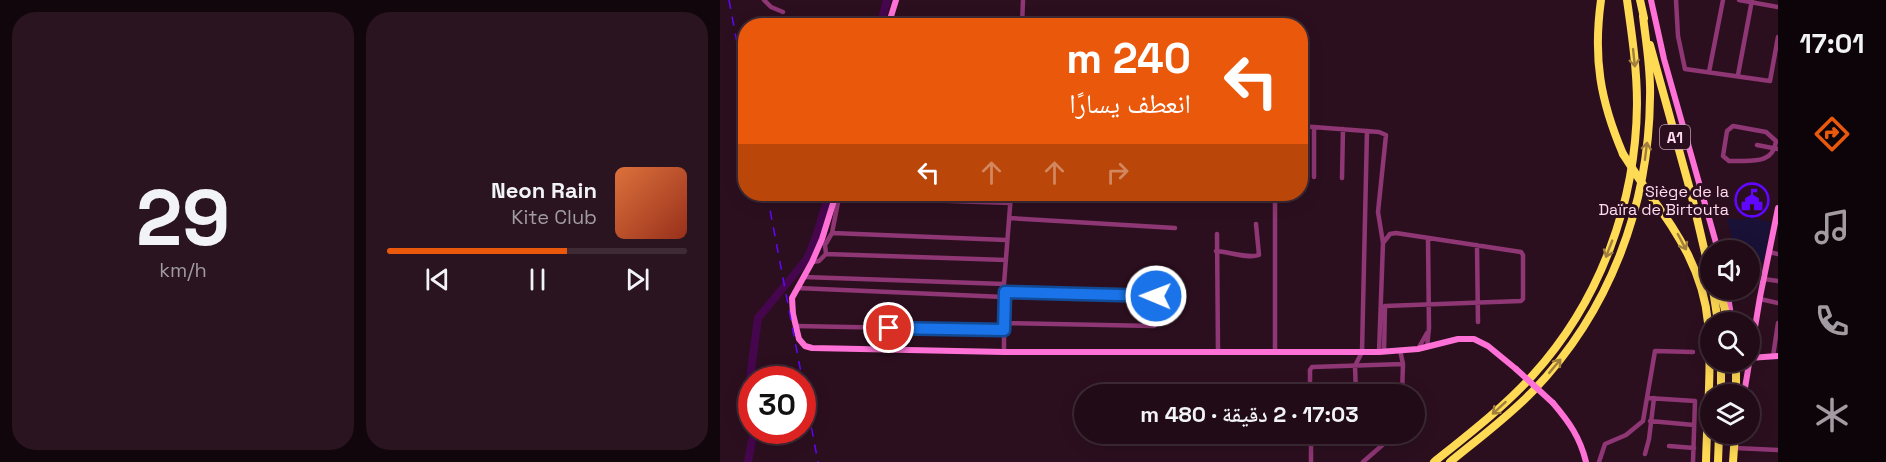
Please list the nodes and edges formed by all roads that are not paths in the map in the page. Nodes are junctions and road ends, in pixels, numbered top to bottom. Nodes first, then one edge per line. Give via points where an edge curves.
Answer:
1 (764, 0) edge
2 (896, 0) edge
3 (1023, 0) edge
4 (1601, 0) edge
5 (1627, 0) edge
6 (1640, 0) edge
7 (1651, 0) edge
8 (1676, 0) edge
9 (1724, 0) edge
10 (1739, 0) edge
11 (1752, 1) edge
12 (1778, 7) edge
13 (783, 12) dead end
14 (1643, 16) junction
15 (890, 18) edge
16 (1022, 18) edge
17 (1778, 38) edge
18 (1708, 72) junction
19 (1738, 75) junction
20 (1308, 127) edge
21 (1314, 127) junction
22 (1343, 129) junction
23 (1367, 131) junction
24 (1757, 145) dead end
25 (1777, 148) edge
26 (1314, 177) dead end
27 (1342, 178) dead end
28 (835, 201) edge
29 (836, 201) edge
30 (961, 201) edge
31 (1275, 201) edge
32 (1010, 203) joint
33 (1778, 208) edge
34 (1009, 218) junction
35 (1699, 223) junction
36 (1256, 224) dead end
37 (1175, 228) dead end
38 (1776, 228) edge
39 (832, 233) junction
40 (1217, 234) dead end
41 (1428, 238) junction
42 (1006, 240) junction
43 (1703, 240) edge
44 (1705, 240) edge
45 (1715, 240) edge
46 (1383, 243) junction
47 (1477, 245) junction
48 (1216, 251) junction
49 (1769, 252) junction
50 (826, 254) junction
51 (1778, 254) edge
52 (1006, 260) junction
53 (813, 262) junction
54 (804, 277) junction
55 (1764, 279) junction
56 (1778, 281) edge
57 (1004, 284) junction
58 (797, 288) junction
59 (1005, 295) junction
60 (1156, 296) dead end
61 (1760, 299) joint
62 (1429, 303) junction
63 (1478, 303) junction
64 (1778, 303) edge
65 (1478, 322) dead end
66 (1004, 323) junction
67 (1778, 323) edge
68 (796, 326) junction
69 (1154, 326) dead end
70 (1004, 330) junction
71 (1429, 330) junction
72 (1427, 347) junction
73 (1418, 349) junction
74 (1400, 351) junction
75 (1004, 352) junction
76 (1218, 352) junction
77 (1275, 352) junction
78 (1362, 352) junction
79 (1382, 352) junction
80 (1693, 352) dead end
81 (1776, 356) edge
82 (1760, 357) edge
83 (1403, 364) junction
84 (1355, 366) junction
85 (1310, 384) edge
86 (1356, 384) edge
87 (1402, 384) edge
88 (1651, 398) junction
89 (1650, 421) junction
90 (1694, 425) junction
91 (1311, 444) edge
92 (1384, 444) edge
93 (1719, 444) edge
94 (1669, 446) dead end
95 (1694, 448) junction
96 (1778, 450) edge
97 (1645, 454) dead end
98 (1734, 456) edge
99 (1311, 462) edge
100 (1363, 462) edge
101 (1434, 462) edge
102 (1450, 462) edge
103 (1586, 462) edge
104 (1599, 462) edge
105 (1693, 462) edge
106 (1706, 462) edge
107 (1718, 462) edge

1 - 13 street
2 - 15 street
3 - 16 street
4 -> 106 highway, bridge via 1597,42 1605,109 1623,154 1685,248 1700,284 1708,322
5 -> 101 highway via 1635,61 1636,130 1629,186 1603,265 1577,315 1533,375
6 - 14 highway, A1
7 - 45 street
8 - 18 street via 1685,69
9 - 18 street
10 - 11 street
11 - 12 street
11 - 19 street
14 - 35 highway, A1
102 -> 14 highway via 1545,378 1592,315 1613,275 1634,216 1646,156 1651,95
17 - 19 street via 1770,81
18 - 19 street
20 - 21 street
21 - 22 street
21 - 26 street
22 - 23 street
22 - 27 street
23 - 46 street via 1386,135 1378,212
23 - 78 street
24 - 25 street
25 - 25 street via 1776,141 1766,132 1733,126 1727,131 1723,156 1729,161 1766,159
28 - 53 street
29 - 39 street
30 - 32 street
31 - 77 street
32 - 34 street
33 - 38 street
34 - 37 street
34 - 42 street
35 - 43 highway, A1
35 - 44 highway
36 - 48 street via 1259,255
38 - 49 street
39 - 42 street
39 - 50 street via 825,244
40 - 48 street
41 - 46 street via 1396,233
41 - 47 street
41 - 62 street
42 - 52 street
46 - 79 street
47 - 63 street
47 - 63 street via 1523,255 1522,300
48 - 76 street
49 - 51 street
49 - 55 street
50 - 52 street
50 - 53 street
52 - 57 street
53 - 54 street
54 - 57 street
54 - 58 street
55 - 56 street
55 - 61 street
57 - 59 street
58 - 59 street
58 - 68 street via 792,298
59 - 60 street
59 - 66 street
61 - 64 street
62 - 63 street
62 - 71 street
62 - 79 street via 1384,306
63 - 65 street
66 - 69 street
66 - 70 street
67 - 81 street
68 - 70 street
68 - 75 street via 799,339 812,348
70 - 75 street
71 - 72 street
71 - 73 street
72 - 73 street
72 - 103 street, bridge via 1458,339 1474,339 1488,346 1553,403 1580,440
73 - 74 street
74 - 79 street
74 - 83 street
75 - 76 street
76 - 77 street
77 - 78 street
78 - 79 street
78 - 84 street
80 - 88 street via 1655,351
81 - 82 street
83 - 84 street
83 - 87 street
84 - 85 street via 1312,367
84 - 86 street
88 - 89 street
88 - 90 street via 1695,401
88 - 104 street via 1643,421 1626,435 1605,444
89 - 90 street
89 - 97 street
90 - 95 street
91 - 99 street
92 - 100 street
93 - 107 highway
94 - 95 street
95 - 105 street
96 - 98 street

